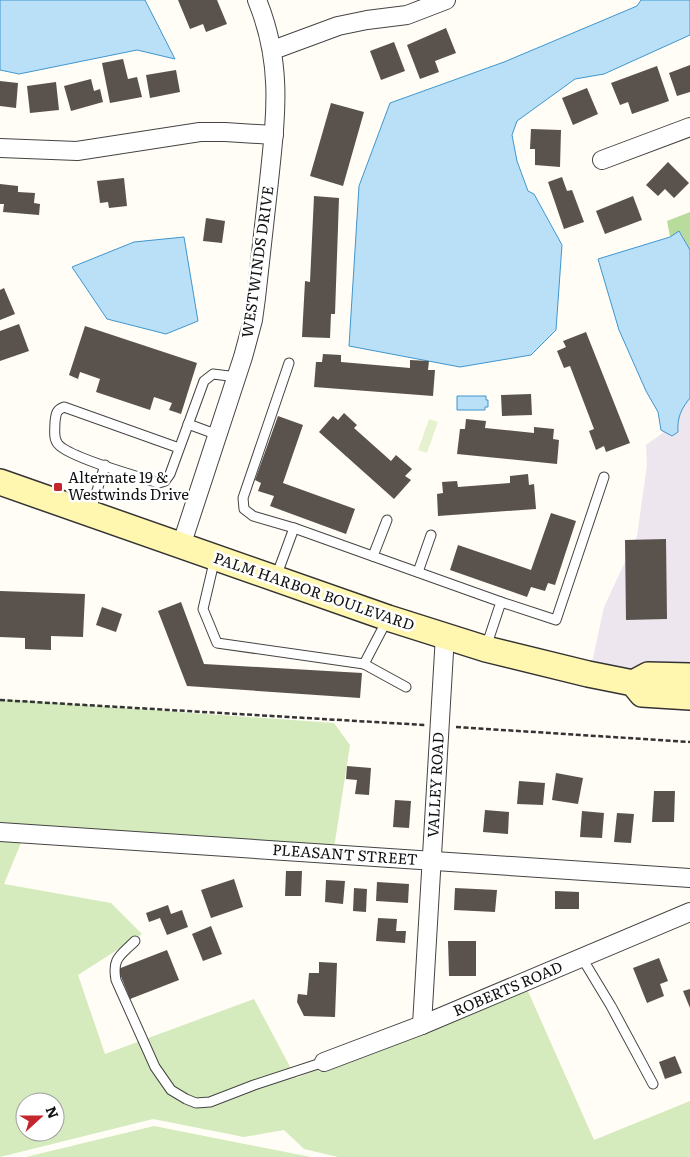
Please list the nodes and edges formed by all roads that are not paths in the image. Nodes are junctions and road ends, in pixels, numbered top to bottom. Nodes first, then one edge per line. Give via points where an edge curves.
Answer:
1 (257, 0) edge
2 (446, 0) edge
3 (273, 50) junction
4 (690, 127) edge
5 (274, 135) junction
6 (0, 148) edge
7 (602, 160) dead end
8 (288, 363) dead end
9 (237, 377) junction
10 (188, 424) junction
11 (218, 435) junction
12 (180, 448) junction
13 (105, 466) junction
14 (604, 476) dead end
15 (0, 482) edge
16 (89, 513) junction
17 (387, 520) dead end
18 (294, 528) junction
19 (431, 535) dead end
20 (181, 546) junction
21 (373, 556) junction
22 (215, 558) junction
23 (418, 572) junction
24 (276, 580) junction
25 (501, 602) junction
26 (388, 618) junction
27 (445, 635) junction
28 (486, 649) junction
29 (364, 664) junction
30 (690, 676) edge
31 (633, 683) junction
32 (406, 687) dead end
33 (690, 698) edge
34 (0, 832) edge
35 (432, 862) junction
36 (690, 878) edge
37 (690, 912) edge
38 (135, 941) dead end
39 (582, 958) junction
40 (422, 1025) junction
41 (324, 1062) joint
42 (653, 1084) dead end

1 - 3 street, WESTWINDS DRIVE
2 - 3 street via 406,15 338,26
3 - 5 street, WESTWINDS DRIVE via 277,90
4 - 7 street
5 - 6 street via 200,132 77,151
5 - 9 street, WESTWINDS DRIVE via 255,306
8 - 18 lane via 243,498 244,508 253,516
9 - 10 lane via 209,376 204,381
9 - 11 street, WESTWINDS DRIVE
10 - 11 lane
10 - 12 lane
11 - 20 street, WESTWINDS DRIVE
12 - 13 lane via 170,474 159,483
12 - 13 lane via 64,408 58,409 54,439 58,445
13 - 16 lane
14 - 25 lane via 556,620
15 - 16 main road, PALM HARBOR BOULEVARD
16 - 20 main road, PALM HARBOR BOULEVARD
17 - 21 lane
18 - 21 lane
18 - 24 lane
19 - 23 lane
20 - 22 main road, PALM HARBOR BOULEVARD
21 - 23 lane
22 - 24 main road, PALM HARBOR BOULEVARD
22 - 29 lane via 203,609 217,643
23 - 25 lane
24 - 26 main road, PALM HARBOR BOULEVARD
25 - 28 lane
26 - 27 main road, PALM HARBOR BOULEVARD
26 - 29 lane
27 - 28 main road, PALM HARBOR BOULEVARD
27 - 35 street, VALLEY ROAD
28 - 31 main road, PALM HARBOR BOULEVARD
29 - 32 lane
30 - 31 main road via 648,675
31 - 33 main road, PALM HARBOR BOULEVARD via 642,694
34 - 35 street, PLEASANT STREET
35 - 36 street, PLEASANT STREET
35 - 40 street, VALLEY ROAD
37 - 39 street, ROBERTS ROAD
38 - 41 lane via 118,958 114,968 116,980 155,1067 171,1090 196,1103 210,1102
39 - 40 street, ROBERTS ROAD
39 - 42 lane
40 - 41 street, ROBERTS ROAD

